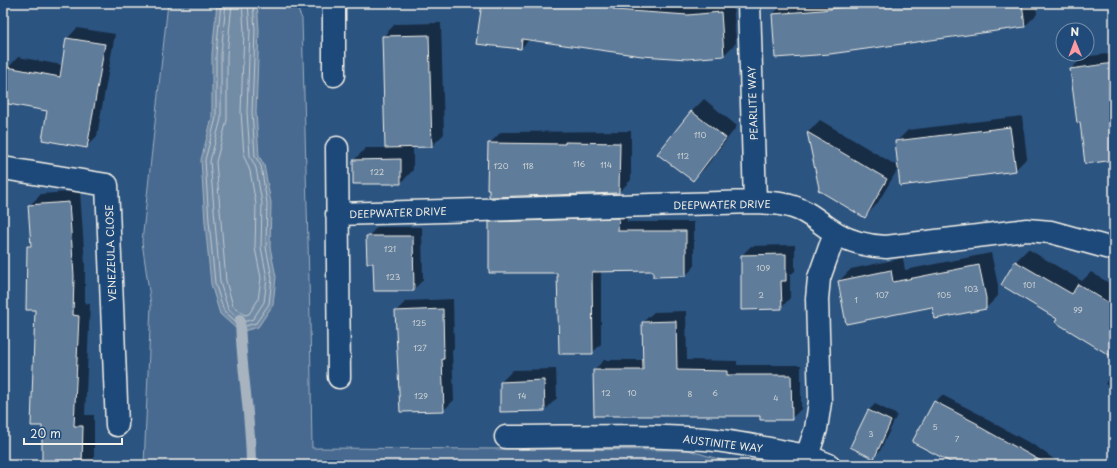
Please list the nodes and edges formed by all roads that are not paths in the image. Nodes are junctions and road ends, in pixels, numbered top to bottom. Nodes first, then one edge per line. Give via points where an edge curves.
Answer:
1 (334, 3) edge
2 (749, 3) edge
3 (334, 75) dead end
4 (336, 148) dead end
5 (3, 168) edge
6 (755, 202) junction
7 (337, 214) junction
8 (835, 233) junction
9 (1114, 248) edge
10 (338, 377) dead end
11 (117, 425) dead end
12 (506, 437) dead end
13 (807, 456) junction
14 (829, 465) edge

1 - 3 street
2 - 6 street, PEARLITE WAY
4 - 7 street
5 - 11 street, VENEZEULA CLOSE via 107,185
6 - 7 street, DEEPWATER DRIVE
6 - 8 street, DEEPWATER DRIVE via 781,204 802,210
7 - 10 street
8 - 9 street, DEEPWATER DRIVE via 858,243 886,247 1039,230
8 - 13 street via 818,278 816,299 820,402 816,429
12 - 13 street, AUSTINITE WAY via 706,439
13 - 14 street, AUSTINITE WAY

